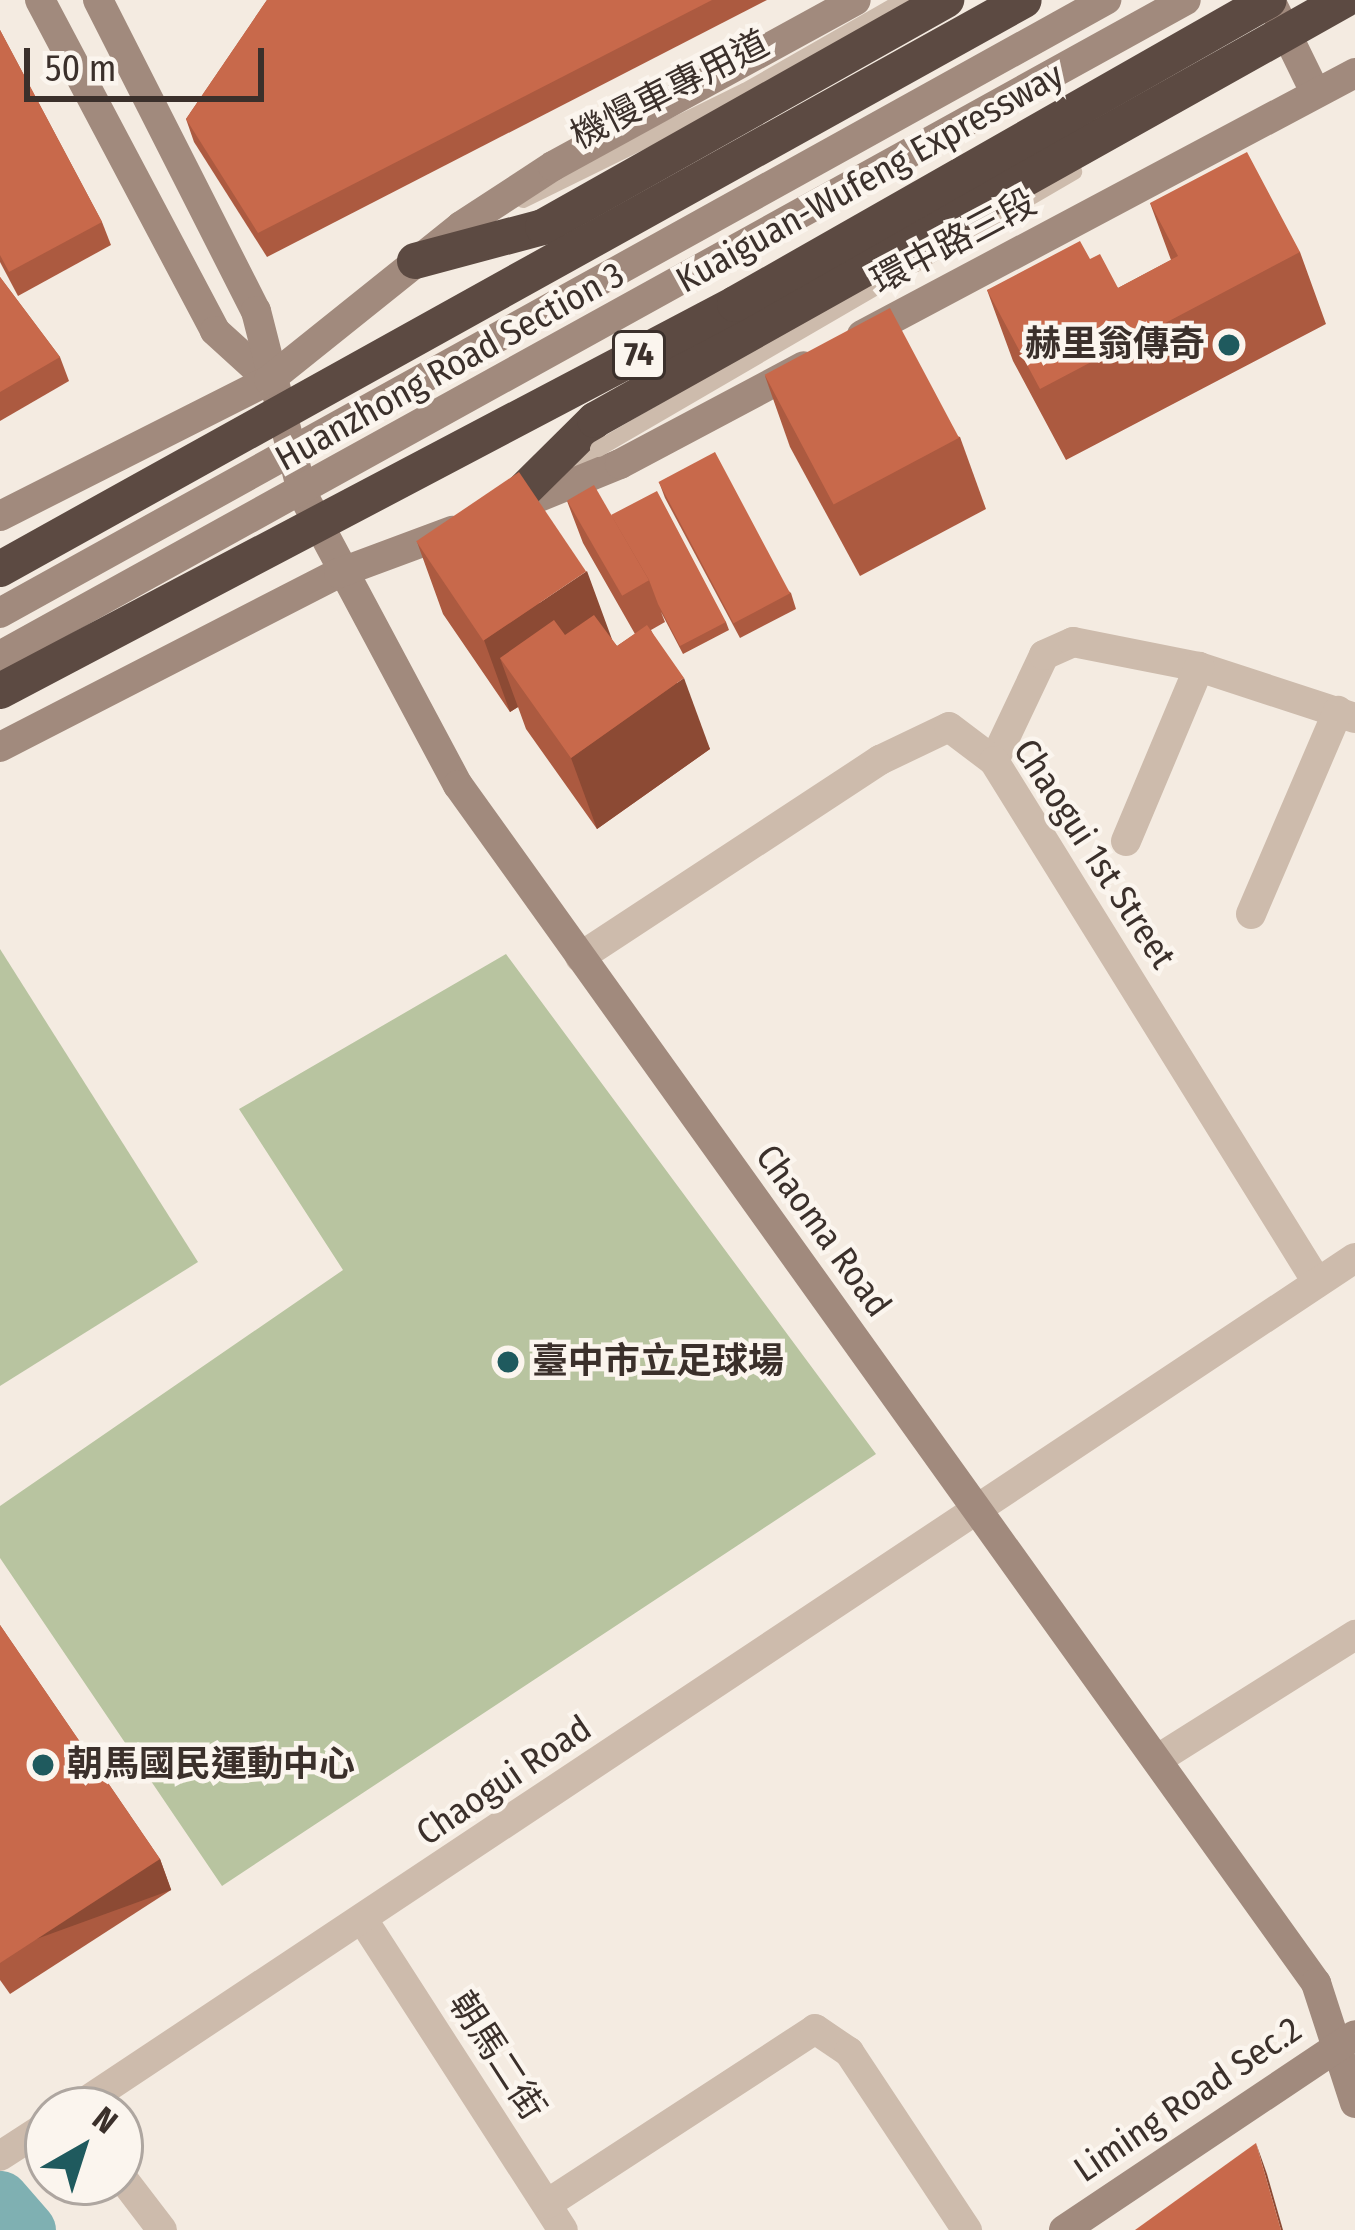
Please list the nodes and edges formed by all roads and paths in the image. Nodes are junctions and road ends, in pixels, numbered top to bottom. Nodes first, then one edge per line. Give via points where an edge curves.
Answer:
1 (40, 0) edge
2 (856, 0) edge
3 (904, 0) edge
4 (946, 0) edge
5 (1024, 0) edge
6 (1106, 0) edge
7 (1186, 0) edge
8 (1269, 0) edge
9 (1344, 0) edge
10 (1355, 6) edge
11 (105, 13) edge
12 (1355, 73) edge
13 (1314, 90) junction
14 (461, 226) junction
15 (415, 261) junction
16 (269, 380) junction
17 (597, 435) junction
18 (292, 455) junction
19 (303, 495) junction
20 (502, 512) junction
21 (0, 516) edge
22 (0, 569) edge
23 (339, 573) junction
24 (0, 613) edge
25 (0, 656) edge
26 (1199, 668) junction
27 (0, 691) edge
28 (1347, 714) edge
29 (0, 746) edge
30 (994, 761) junction
31 (1126, 841) dead end
32 (1252, 914) dead end
33 (580, 958) junction
34 (1355, 1258) edge
35 (1317, 1282) junction
36 (972, 1507) junction
37 (1355, 1635) edge
38 (1158, 1759) junction
39 (364, 1923) junction
40 (1348, 2040) edge
41 (110, 2086) edge
42 (1355, 2103) edge
43 (555, 2217) edge
44 (967, 2230) edge
45 (1064, 2230) edge

1 - 16 street via 215,332
2 - 14 street via 553,166
3 - 14 lane, 機慢車專用道 via 746,92
4 - 15 highway via 543,227
5 - 22 highway, bridge
6 - 18 street, Huanzhong Road Section 3
7 - 19 street, Huanzhong Road Section 3
8 - 13 street
8 - 27 highway, Kuaiguan-Wufeng Expressway / 74, bridge via 735,304
9 - 17 highway, 74, bridge
10 - 17 lane, bridge
11 - 16 street, Chaoma Road via 256,311
12 - 13 street, 環中路三段
13 - 20 street, 環中路三段 via 620,464
14 - 15 street
15 - 16 street
16 - 18 street, Chaoma Road
16 - 21 street
17 - 20 highway, 74
18 - 19 street, Chaoma Road
18 - 24 street, Huanzhong Road Section 3
19 - 23 street, Chaoma Road
19 - 25 street, Huanzhong Road Section 3
20 - 23 street, 環中路三段
23 - 29 street, 環中路三段
23 - 33 street, Chaoma Road via 458,784
26 - 28 street
26 - 30 street via 1073,642 1044,656
26 - 31 street
28 - 32 street
30 - 33 street, Chaogui 1st Street via 949,727 897,752
30 - 35 street, Chaogui 1st Street
33 - 36 street, Chaoma Road
34 - 35 street
35 - 36 street
36 - 38 street, Chaoma Road
36 - 39 street, Chaogui Road
37 - 38 street
38 - 40 street, Chaoma Road
39 - 41 street, Chaogui Road
39 - 43 street, 朝馬二街
40 - 42 street, Chaoma Road
40 - 45 street, Liming Road Sec.2
43 - 44 street via 815,2029 849,2052

